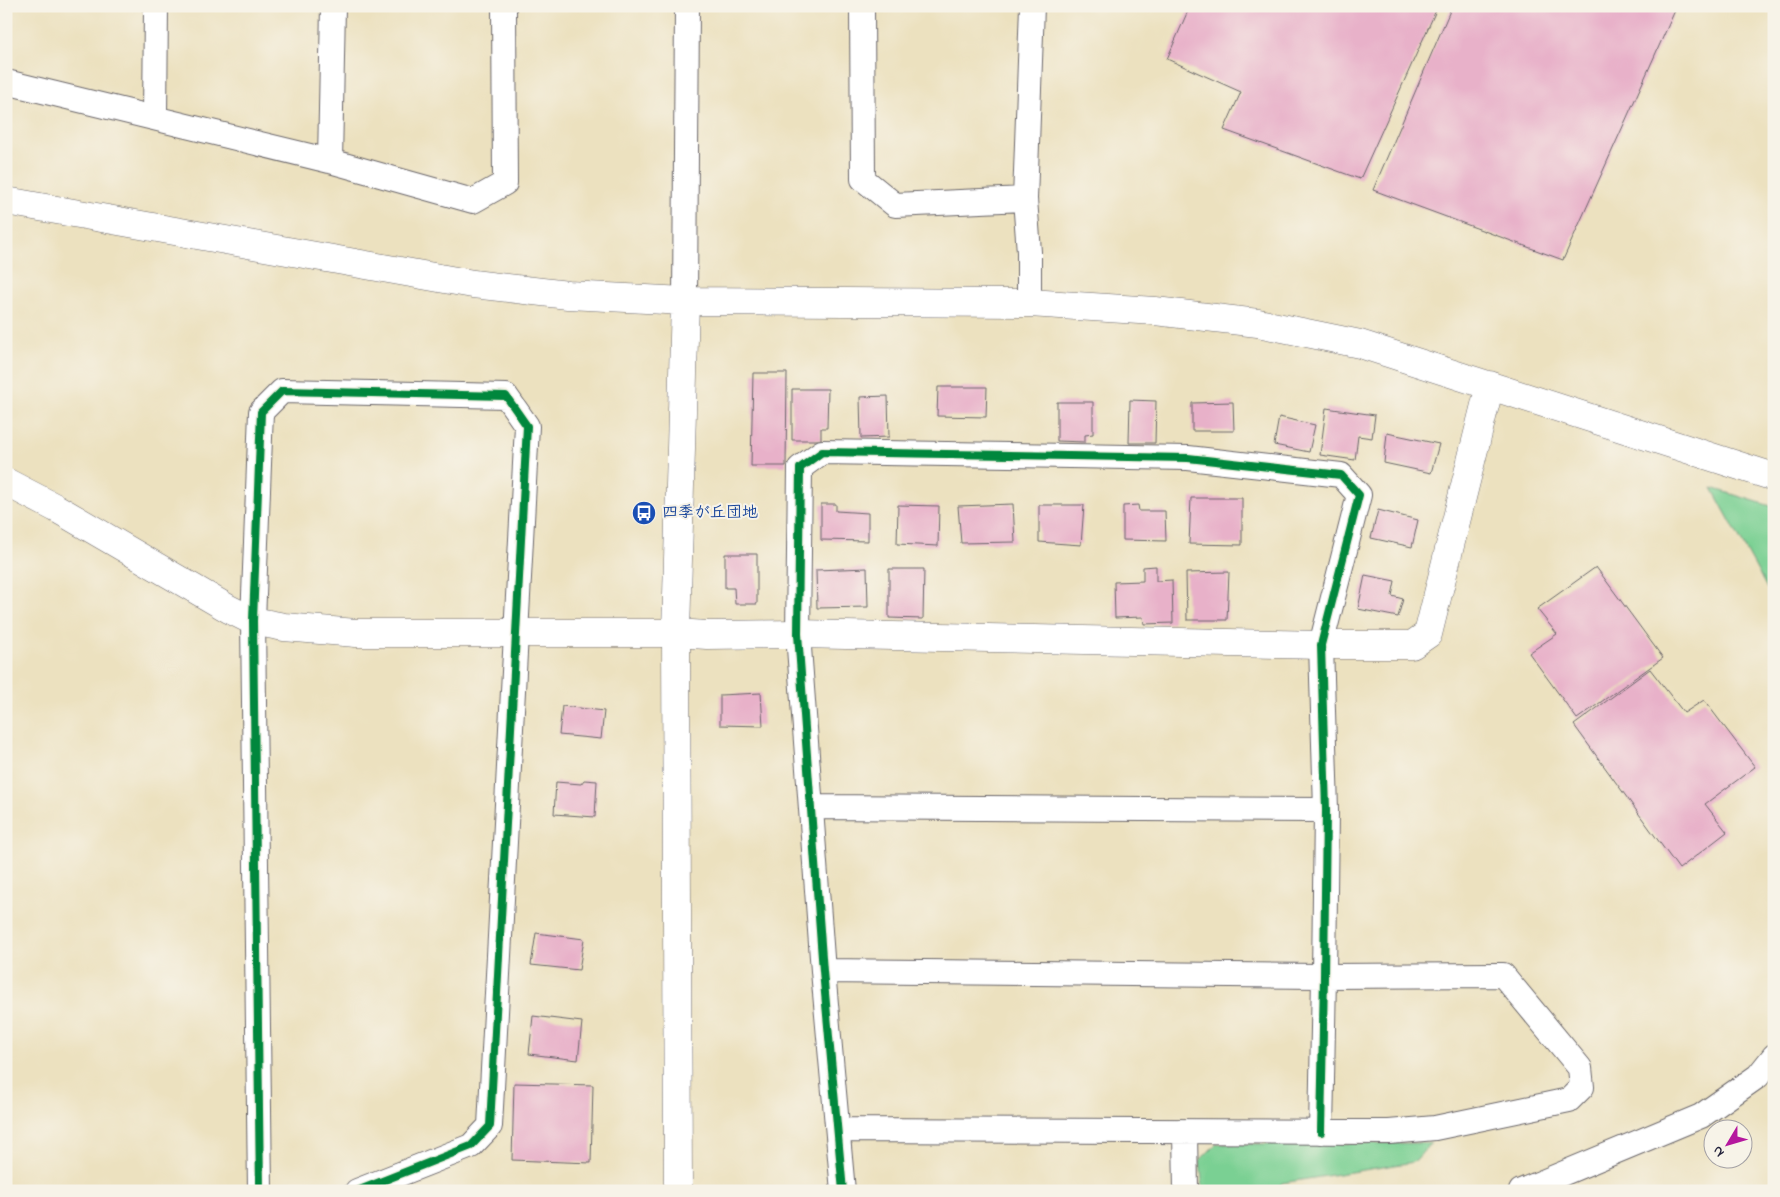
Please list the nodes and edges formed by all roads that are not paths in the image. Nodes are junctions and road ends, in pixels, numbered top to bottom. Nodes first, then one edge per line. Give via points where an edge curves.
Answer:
1 (156, 6) edge
2 (334, 6) edge
3 (504, 6) edge
4 (686, 6) edge
5 (862, 6) edge
6 (1032, 6) edge
7 (6, 82) edge
8 (155, 118) junction
9 (330, 161) junction
10 (1025, 200) junction
11 (6, 201) edge
12 (686, 301) junction
13 (1029, 303) junction
14 (1490, 386) junction
15 (1774, 477) edge
16 (6, 482) edge
17 (253, 621) junction
18 (676, 633) junction
19 (516, 634) junction
20 (798, 634) junction
21 (1321, 646) junction
22 (811, 806) junction
23 (1326, 810) junction
24 (823, 971) junction
25 (1324, 976) junction
26 (1774, 1056) edge
27 (838, 1130) junction
28 (1185, 1132) junction
29 (1321, 1132) junction
30 (260, 1191) edge
31 (357, 1191) edge
32 (678, 1191) edge
33 (843, 1191) edge
34 (1186, 1191) edge
35 (1521, 1191) edge

1 - 8 street
2 - 9 street
3 - 9 street via 505,183 473,201
4 - 12 street
5 - 10 street via 862,179 895,204
6 - 10 street
7 - 8 street
8 - 9 street
10 - 13 street
11 - 12 street via 473,284 568,295
12 - 13 street
12 - 18 street
13 - 14 street via 1156,311 1258,323 1360,344
14 - 15 street
14 - 21 street via 1428,634 1412,645
16 - 17 street
17 - 19 street via 356,633
17 - 19 street via 261,412 282,391 506,396 527,426
17 - 30 street
18 - 19 street
18 - 20 street
18 - 32 street
19 - 31 street via 490,1126 471,1146
20 - 21 street
20 - 21 street via 800,468 822,452 1188,458 1341,474 1359,495
20 - 22 street
21 - 23 street
22 - 23 street
22 - 24 street
23 - 25 street
24 - 25 street
24 - 27 street
25 - 29 street
25 - 29 street via 1503,975 1580,1068 1582,1087 1569,1100 1435,1128
26 - 35 street via 1758,1076 1701,1116
27 - 28 street
27 - 33 street
28 - 29 street
28 - 34 street

